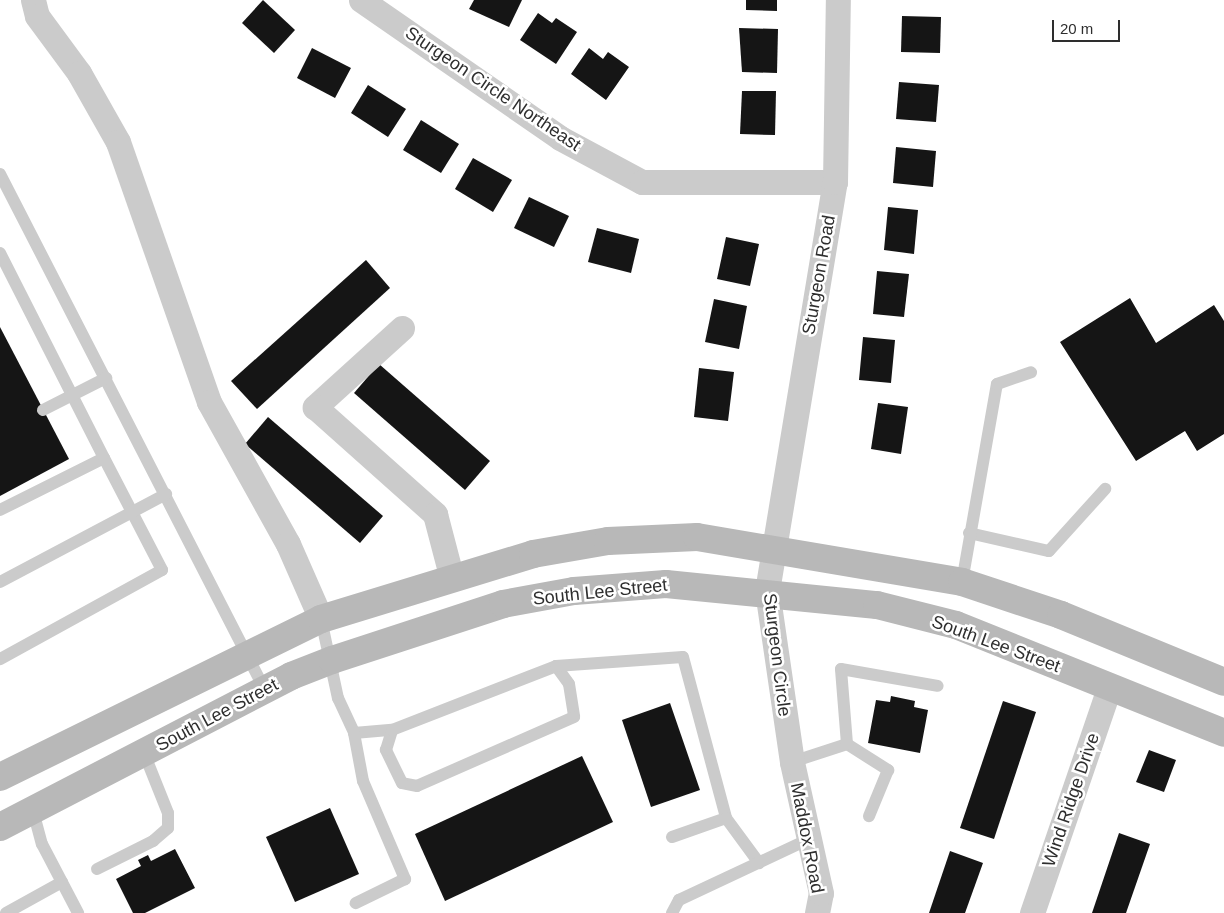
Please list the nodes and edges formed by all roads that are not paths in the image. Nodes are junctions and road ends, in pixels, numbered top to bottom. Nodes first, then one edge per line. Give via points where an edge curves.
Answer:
1 (33, 0) edge
2 (361, 0) edge
3 (838, 0) edge
4 (0, 174) edge
5 (835, 182) junction
6 (0, 252) edge
7 (402, 328) dead end
8 (1031, 372) dead end
9 (106, 378) junction
10 (72, 395) junction
11 (43, 410) dead end
12 (104, 458) junction
13 (1105, 490) dead end
14 (166, 494) junction
15 (0, 510) edge
16 (133, 512) junction
17 (970, 533) junction
18 (773, 547) junction
19 (452, 579) junction
20 (0, 582) edge
21 (962, 582) junction
22 (767, 591) junction
23 (321, 619) junction
24 (249, 653) junction
25 (0, 659) edge
26 (332, 660) junction
27 (556, 666) junction
28 (1224, 682) edge
29 (938, 686) dead end
30 (1109, 688) junction
31 (265, 690) junction
32 (392, 730) junction
33 (354, 733) junction
34 (1224, 733) edge
35 (847, 744) junction
36 (144, 753) junction
37 (792, 762) junction
38 (0, 776) edge
39 (33, 811) junction
40 (869, 816) dead end
41 (726, 818) junction
42 (0, 827) edge
43 (672, 837) dead end
44 (809, 840) junction
45 (759, 862) junction
46 (96, 868) dead end
47 (62, 882) junction
48 (356, 902) dead end
49 (6, 913) edge
50 (78, 913) edge
51 (672, 913) edge
52 (817, 913) edge
53 (1032, 913) edge

1 - 23 street via 37,16 79,73 118,142 209,402 288,544
2 - 5 street, Sturgeon Circle Northeast via 560,138 642,182
3 - 5 street, Sturgeon Road
4 - 9 lane
5 - 18 street, Sturgeon Road
6 - 10 lane
7 - 19 street via 315,407 436,514
8 - 17 lane via 997,384
9 - 10 lane
9 - 14 lane
10 - 11 lane
10 - 12 lane
12 - 15 lane
12 - 16 lane
13 - 17 lane via 1050,551
14 - 16 lane
14 - 24 lane
16 - 20 lane
16 - 25 lane via 162,570
17 - 21 lane
18 - 19 main road via 698,537 608,541 533,554
18 - 21 main road
18 - 22 street, Sturgeon Circle
19 - 23 main road
21 - 28 main road via 1061,615
22 - 26 main road, South Lee Street via 666,584 574,591 503,604
22 - 30 main road, South Lee Street via 877,605 956,625
22 - 37 street, Sturgeon Circle
23 - 24 main road
23 - 26 lane
24 - 31 lane
24 - 38 main road
26 - 31 main road, South Lee Street
26 - 33 lane via 338,698
27 - 32 lane
27 - 32 lane via 569,684 574,717 418,786 402,783 386,750
27 - 41 lane via 683,656
29 - 35 lane via 841,668
30 - 34 main road, South Lee Street
30 - 53 street, Wind Ridge Drive
31 - 36 main road, South Lee Street
32 - 33 lane
33 - 48 lane via 363,781 405,879
35 - 37 lane
35 - 40 lane via 888,770
36 - 39 main road, South Lee Street
36 - 46 lane via 168,813 168,828 153,841
37 - 44 street, Maddox Road
39 - 42 main road, South Lee Street
39 - 47 lane via 42,844
41 - 43 lane
41 - 45 lane
44 - 45 lane
44 - 52 street, Maddox Road via 822,893
45 - 51 lane via 679,900
47 - 49 lane
47 - 50 lane

